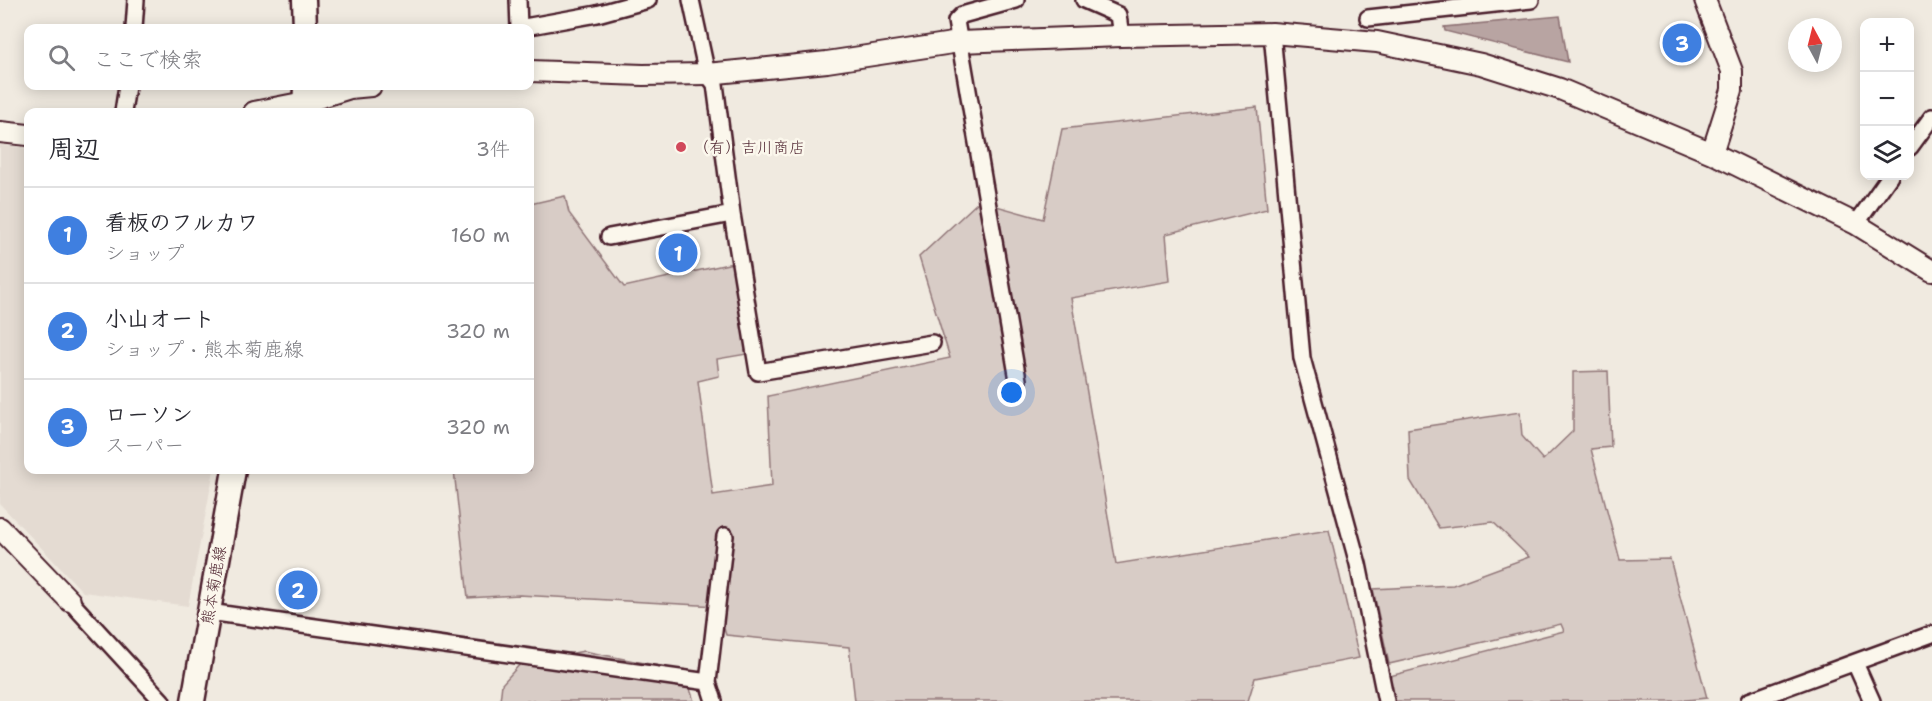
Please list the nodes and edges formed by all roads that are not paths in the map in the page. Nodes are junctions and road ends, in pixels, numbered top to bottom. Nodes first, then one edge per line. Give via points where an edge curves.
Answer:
1 (136, 0) edge
2 (304, 0) edge
3 (518, 0) edge
4 (648, 0) edge
5 (691, 0) edge
6 (1016, 0) edge
7 (1084, 0) edge
8 (1532, 0) edge
9 (1705, 0) edge
10 (1368, 18) dead end
11 (134, 24) edge
12 (304, 24) edge
13 (519, 24) edge
14 (534, 25) edge
15 (1272, 33) junction
16 (1121, 36) junction
17 (959, 42) junction
18 (534, 71) edge
19 (707, 74) junction
20 (126, 90) edge
21 (342, 90) edge
22 (305, 100) edge
23 (124, 108) edge
24 (271, 108) edge
25 (1932, 117) edge
26 (0, 132) edge
27 (24, 135) edge
28 (1914, 142) edge
29 (1712, 153) junction
30 (1887, 180) edge
31 (732, 214) junction
32 (1856, 224) junction
33 (609, 237) dead end
34 (1932, 271) edge
35 (932, 343) dead end
36 (1018, 380) dead end
37 (233, 474) edge
38 (0, 528) edge
39 (725, 536) dead end
40 (70, 602) joint
41 (209, 612) junction
42 (1932, 634) edge
43 (1855, 663) junction
44 (708, 682) junction
45 (162, 701) edge
46 (194, 701) edge
47 (714, 701) edge
48 (1386, 701) edge
49 (1749, 701) edge
50 (1872, 701) edge

1 - 11 street
2 - 12 main road
3 - 13 street
4 - 14 street
5 - 19 street
6 - 17 street via 962,15 956,21
7 - 16 street via 1118,15
8 - 10 street
9 - 29 street via 1732,71 1732,90
15 - 16 street
15 - 29 street via 1377,42 1481,64 1560,89
15 - 48 street via 1302,358 1358,564
16 - 17 street
17 - 19 street via 827,62
17 - 36 street
18 - 19 street
19 - 31 street via 715,84
20 - 23 street
21 - 22 street
22 - 24 street
25 - 28 street
26 - 27 street
29 - 32 street
30 - 32 street
31 - 33 street
31 - 35 street via 758,372
32 - 34 street
37 - 41 main road, 熊本菊鹿線
38 - 40 street
39 - 44 street
40 - 45 street
41 - 44 street
41 - 46 main road, 熊本菊鹿線
42 - 43 street
43 - 49 street
43 - 50 street
44 - 47 street

